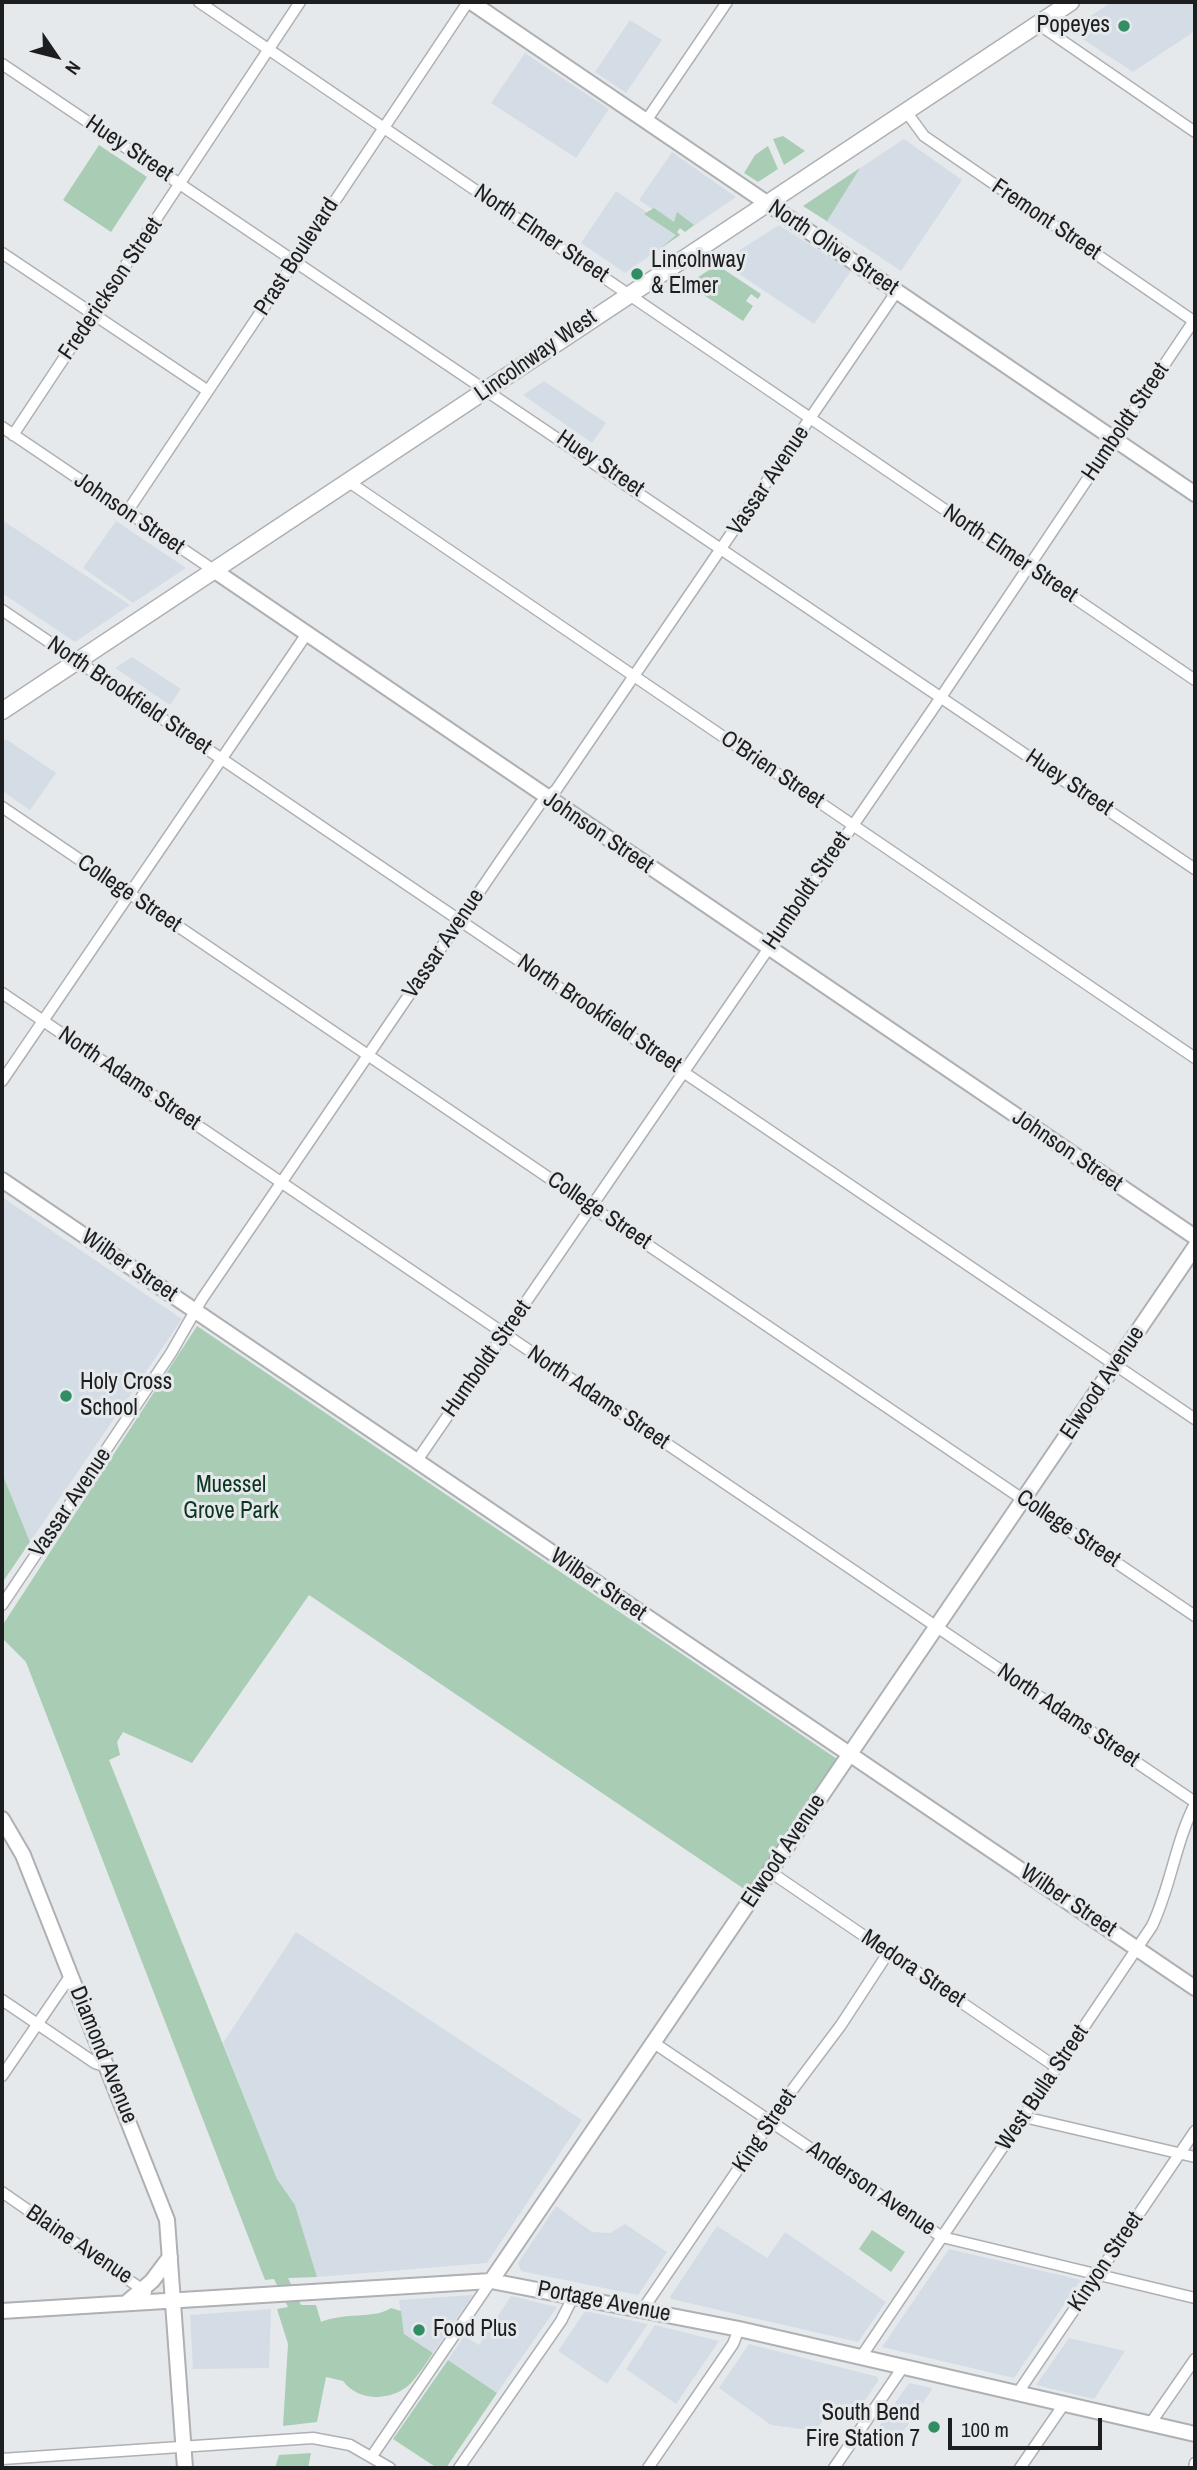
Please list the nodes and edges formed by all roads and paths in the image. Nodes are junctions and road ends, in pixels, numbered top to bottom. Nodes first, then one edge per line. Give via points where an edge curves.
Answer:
1 (200, 2) edge
2 (300, 2) edge
3 (469, 2) edge
4 (729, 2) edge
5 (1071, 2) edge
6 (1038, 24) junction
7 (269, 50) junction
8 (2, 64) edge
9 (905, 110) junction
10 (646, 121) junction
11 (383, 127) junction
12 (1195, 132) edge
13 (181, 185) junction
14 (765, 202) junction
15 (2, 253) edge
16 (294, 261) junction
17 (897, 291) junction
18 (627, 293) junction
19 (93, 315) junction
20 (1195, 320) edge
21 (488, 390) junction
22 (208, 391) junction
23 (811, 419) junction
24 (2, 427) edge
25 (13, 435) junction
26 (1114, 439) junction
27 (349, 482) junction
28 (1195, 494) edge
29 (127, 512) junction
30 (723, 548) junction
31 (1028, 566) junction
32 (215, 571) junction
33 (2, 610) edge
34 (306, 635) junction
35 (78, 661) junction
36 (633, 676) junction
37 (1195, 680) edge
38 (942, 696) junction
39 (2, 711) edge
40 (222, 758) junction
41 (547, 798) junction
42 (2, 807) edge
43 (852, 825) junction
44 (1195, 869) edge
45 (129, 894) junction
46 (460, 920) junction
47 (768, 948) junction
48 (2, 993) edge
49 (43, 1021) junction
50 (368, 1055) junction
51 (1195, 1058) edge
52 (683, 1072) junction
53 (2, 1081) edge
54 (2, 1180) edge
55 (282, 1182) junction
56 (591, 1206) junction
57 (1195, 1237) edge
58 (1195, 1247) edge
59 (195, 1312) junction
60 (504, 1335) junction
61 (1116, 1364) junction
62 (1195, 1419) edge
63 (416, 1462) junction
64 (1023, 1499) junction
65 (2, 1605) edge
66 (1195, 1616) edge
67 (937, 1626) junction
68 (850, 1753) junction
69 (1195, 1803) edge
70 (2, 1819) edge
71 (769, 1871) junction
72 (1138, 1949) junction
73 (888, 1953) junction
74 (71, 1975) junction
75 (1195, 1988) edge
76 (2, 2000) edge
77 (38, 2024) junction
78 (654, 2043) junction
79 (107, 2067) junction
80 (1056, 2067) junction
81 (2, 2076) edge
82 (1024, 2117) junction
83 (771, 2122) junction
84 (1195, 2132) edge
85 (1180, 2154) junction
86 (1195, 2157) edge
87 (2, 2192) edge
88 (942, 2237) junction
89 (170, 2257) junction
90 (1098, 2274) junction
91 (491, 2281) junction
92 (143, 2289) junction
93 (574, 2295) junction
94 (1195, 2298) edge
95 (173, 2300) junction
96 (153, 2301) junction
97 (127, 2303) junction
98 (643, 2309) junction
99 (2, 2311) edge
100 (739, 2329) junction
101 (861, 2357) junction
102 (1195, 2359) edge
103 (903, 2367) junction
104 (1017, 2394) junction
105 (1063, 2404) junction
106 (1150, 2424) junction
107 (1195, 2434) edge
108 (183, 2446) junction
109 (372, 2456) junction
110 (2, 2459) edge
111 (1195, 2463) edge
112 (185, 2468) edge
113 (390, 2468) edge
114 (459, 2468) edge
115 (648, 2468) edge
116 (834, 2468) edge
117 (1020, 2468) edge
118 (1194, 2468) edge

1 - 7 street, North Elmer Street
2 - 7 street, Frederickson Street
3 - 10 street, North Olive Street
3 - 11 street, Prast Boulevard
4 - 10 street
5 - 6 main road, Lincolnway West
6 - 9 main road, Lincolnway West
6 - 12 street
7 - 11 street, North Elmer Street
7 - 13 street, Frederickson Street
8 - 13 street, Huey Street
9 - 14 main road, Lincolnway West
9 - 20 street, Fremont Street via 924,136
10 - 14 street, North Olive Street
11 - 16 street, Prast Boulevard
11 - 18 street, North Elmer Street
13 - 16 street, Huey Street
13 - 19 street, Frederickson Street
14 - 17 street, North Olive Street
14 - 18 main road, Lincolnway West
15 - 19 street
16 - 21 street, Huey Street
16 - 22 street, Prast Boulevard
17 - 23 street, Vassar Avenue
17 - 26 street, North Olive Street
18 - 21 main road, Lincolnway West
18 - 23 street, North Elmer Street
19 - 22 street
19 - 25 street, Frederickson Street
20 - 26 street, Humboldt Street
21 - 27 main road, Lincolnway West
21 - 30 street, Huey Street
22 - 29 street, Prast Boulevard
23 - 30 street, Vassar Avenue
23 - 31 street, North Elmer Street
24 - 25 street, Johnson Street
25 - 29 street, Johnson Street
26 - 28 street, North Olive Street
26 - 31 street, Humboldt Street
27 - 32 main road, Lincolnway West
27 - 36 street, O'Brien Street
29 - 32 street, Johnson Street
30 - 36 street, Vassar Avenue
30 - 38 street, Huey Street
31 - 37 street, North Elmer Street
31 - 38 street, Humboldt Street
32 - 34 street, Johnson Street
32 - 35 main road, Lincolnway West
33 - 35 street, North Brookfield Street
34 - 40 street
34 - 41 street, Johnson Street
35 - 39 main road, Lincolnway West
35 - 40 street, North Brookfield Street
36 - 41 street, Vassar Avenue
36 - 43 street, O'Brien Street
38 - 43 street, Humboldt Street
38 - 44 street, Huey Street
40 - 45 street
40 - 46 street, North Brookfield Street
41 - 46 street, Vassar Avenue
41 - 47 street, Johnson Street
42 - 45 street, College Street
43 - 47 street, Humboldt Street
43 - 51 street, O'Brien Street
45 - 49 street
45 - 50 street, College Street
46 - 50 street, Vassar Avenue
46 - 52 street, North Brookfield Street
47 - 52 street, Humboldt Street
47 - 57 street, Johnson Street
48 - 49 street, North Adams Street
49 - 53 street
49 - 55 street, North Adams Street
50 - 55 street, Vassar Avenue
50 - 56 street, College Street
52 - 56 street, Humboldt Street
52 - 61 street, North Brookfield Street
54 - 59 street, Wilber Street
55 - 59 street, Vassar Avenue
55 - 60 street, North Adams Street
56 - 60 street, Humboldt Street
56 - 64 street, College Street
58 - 61 street, Elwood Avenue
59 - 63 street, Wilber Street
59 - 65 street, Vassar Avenue
60 - 63 street, Humboldt Street
60 - 67 street, North Adams Street
61 - 62 street, North Brookfield Street
61 - 64 street, Elwood Avenue
63 - 68 street, Wilber Street
64 - 66 street, College Street
64 - 67 street, Elwood Avenue
67 - 68 street, Elwood Avenue
67 - 69 street, North Adams Street
68 - 71 street, Elwood Avenue
68 - 72 street, Wilber Street
69 - 72 street, West Bulla Street via 1177,1844 1156,1917
70 - 74 street, Diamond Avenue via 19,1846
71 - 73 street, Medora Street
71 - 78 street, Elwood Avenue
72 - 75 street, Wilber Street
72 - 80 street, West Bulla Street
73 - 80 street, Medora Street
73 - 83 street, King Street
74 - 77 street
74 - 79 street, Diamond Avenue
76 - 77 street
77 - 79 street
77 - 81 street
78 - 83 street, Anderson Avenue
78 - 91 street, Elwood Avenue
79 - 89 street, Diamond Avenue via 162,2202
80 - 82 street, West Bulla Street
82 - 85 street
82 - 88 street, West Bulla Street
83 - 88 street, Anderson Avenue
83 - 98 street, King Street
84 - 85 street, Kinyon Street
85 - 86 street
85 - 90 street, Kinyon Street
87 - 92 street, Blaine Avenue
88 - 90 street, Anderson Avenue
88 - 101 street, West Bulla Street
89 - 92 street
89 - 95 street, Diamond Avenue
90 - 94 street, Anderson Avenue
90 - 104 street, Kinyon Street
91 - 93 street, Portage Avenue
91 - 95 street, Portage Avenue
91 - 109 street, Elwood Avenue
92 - 96 street, Blaine Avenue
92 - 97 street
93 - 98 street, Portage Avenue
93 - 114 street via 561,2321
95 - 96 street, Portage Avenue
95 - 108 street, Diamond Avenue
96 - 97 street, Portage Avenue
97 - 99 street, Portage Avenue
98 - 100 street, Portage Avenue
100 - 101 street, Portage Avenue
100 - 115 street
101 - 103 street, Portage Avenue
102 - 106 street
103 - 104 street, Portage Avenue
103 - 116 street
104 - 105 street, Portage Avenue
105 - 106 street, Portage Avenue
105 - 117 street
106 - 107 street, Portage Avenue
108 - 109 street via 337,2441
108 - 110 street
108 - 112 street, Diamond Avenue
109 - 113 street
111 - 118 street

